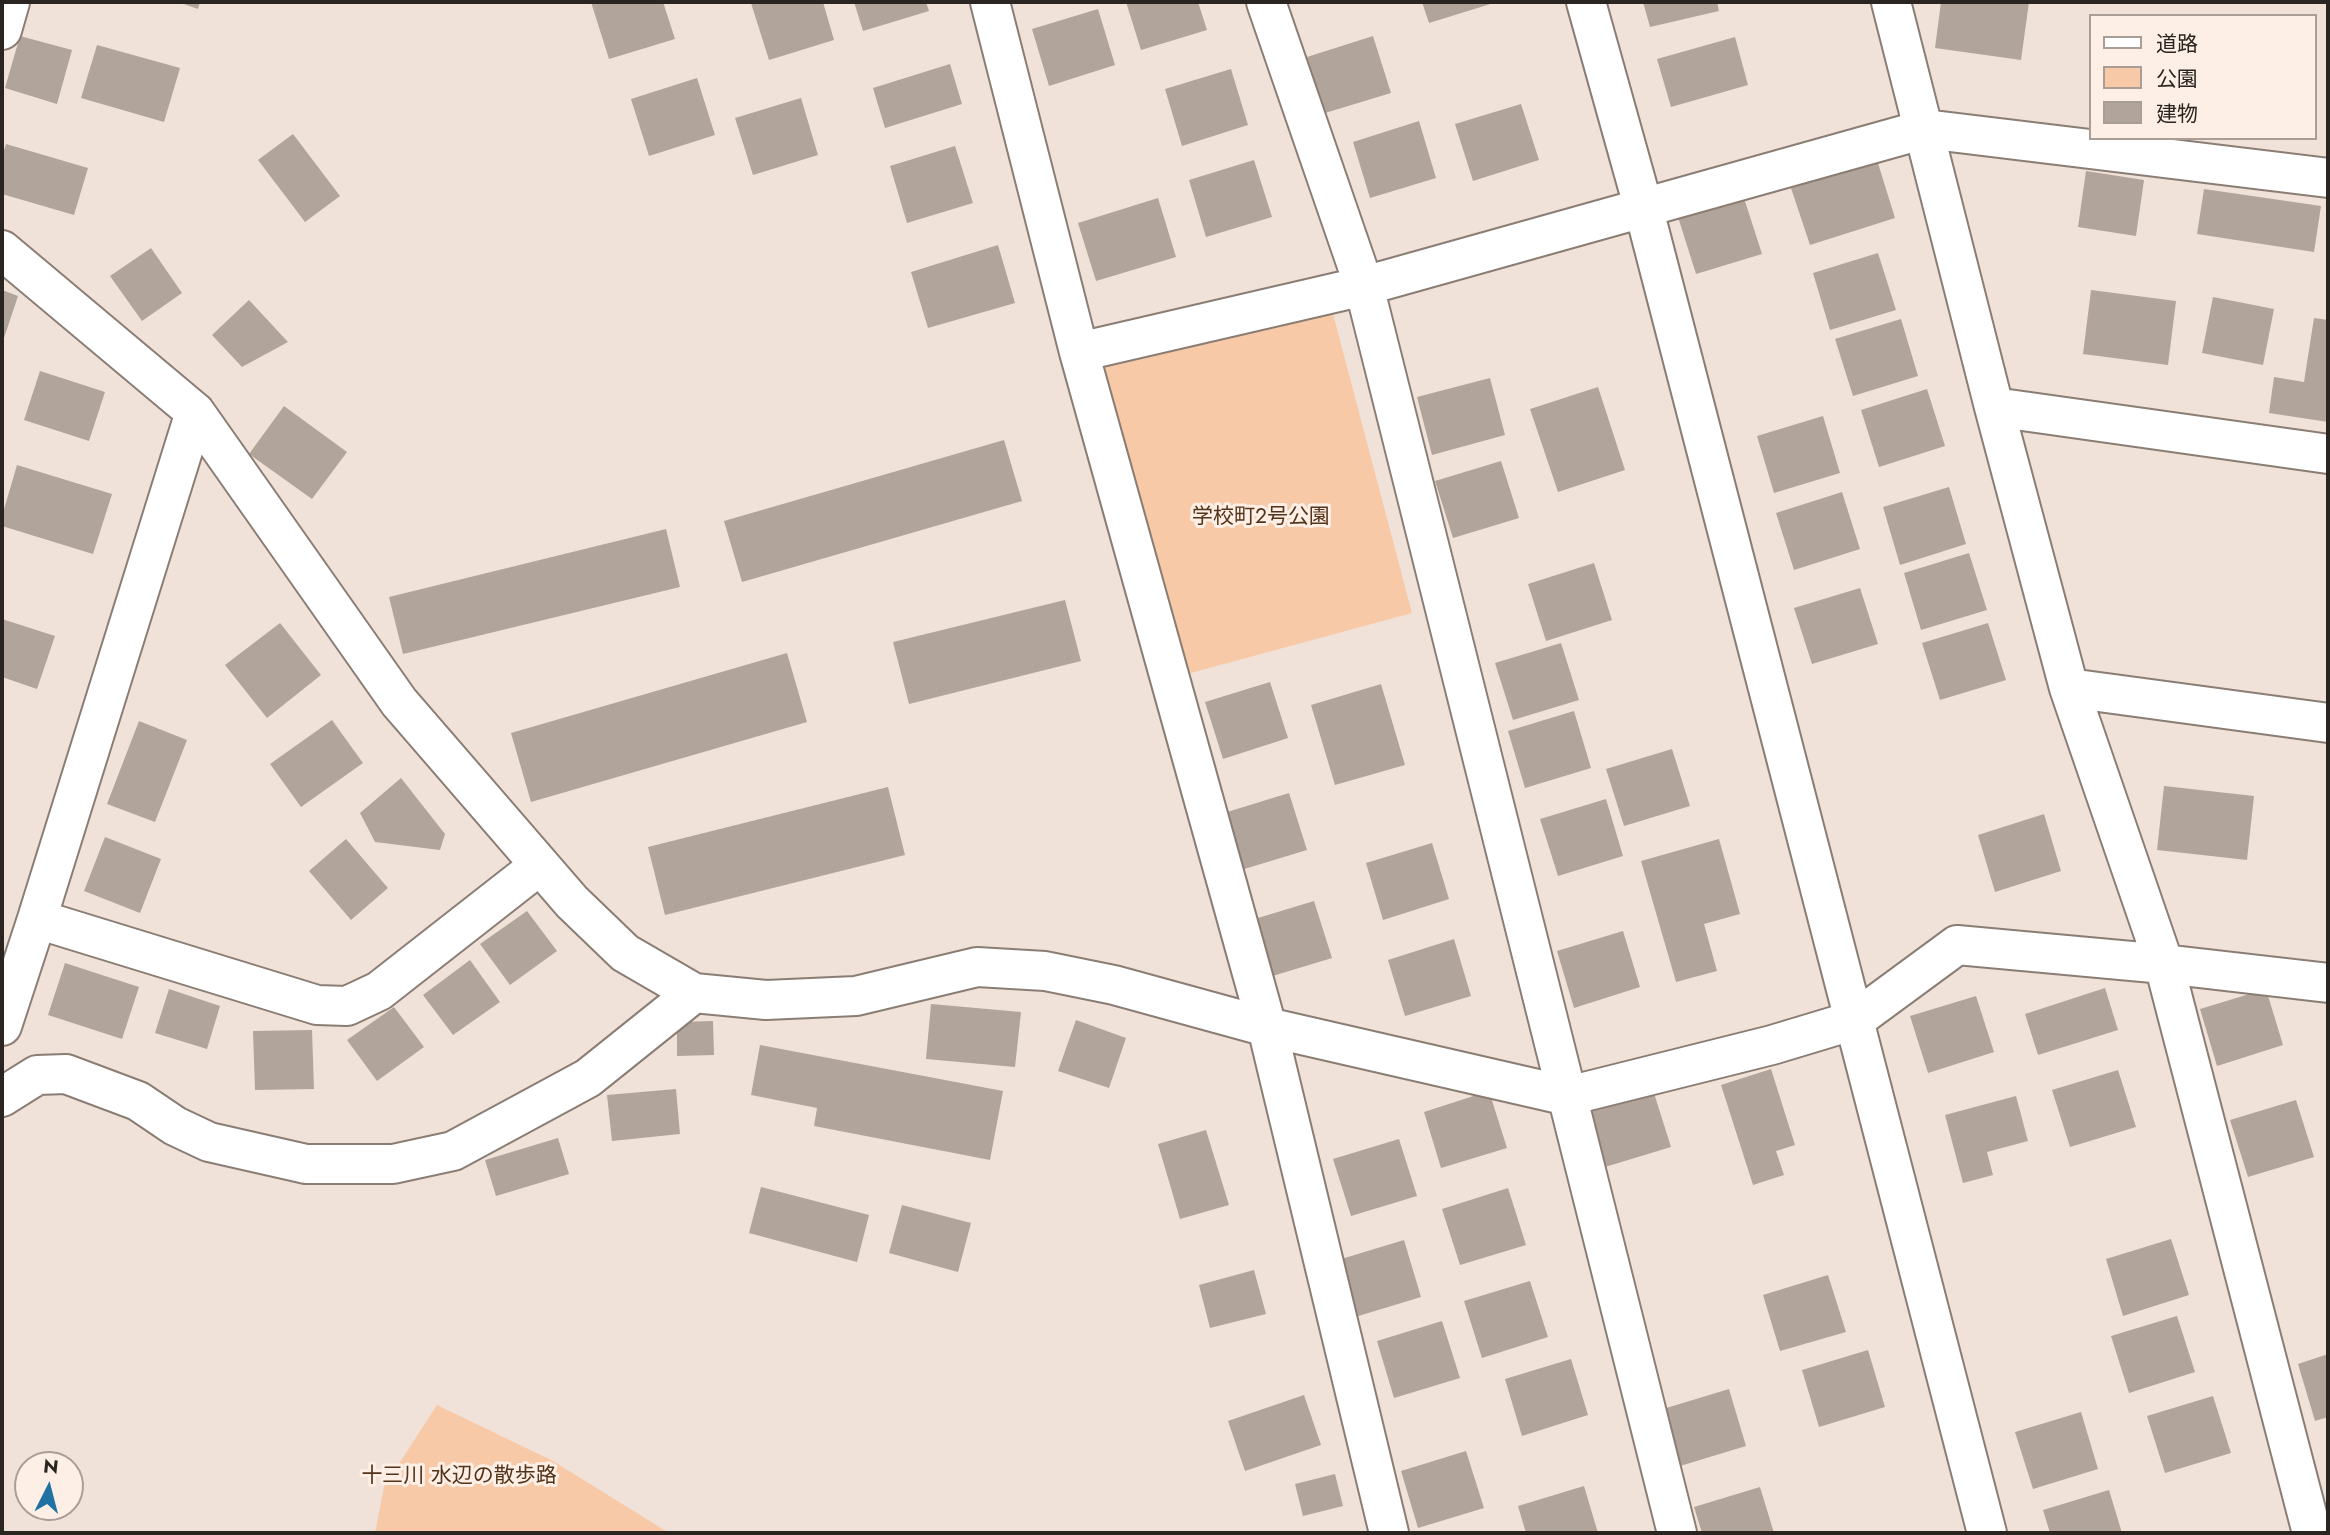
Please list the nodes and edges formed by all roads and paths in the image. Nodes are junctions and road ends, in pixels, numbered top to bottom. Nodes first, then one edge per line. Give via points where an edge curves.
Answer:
1 (10, 2) edge
2 (990, 2) edge
3 (1266, 2) edge
4 (1586, 2) edge
5 (1892, 2) edge
6 (2, 30) edge
7 (1925, 129) junction
8 (2328, 178) edge
9 (1643, 206) junction
10 (2, 250) edge
11 (1364, 286) junction
12 (1079, 352) junction
13 (1994, 407) junction
14 (195, 412) junction
15 (2328, 454) edge
16 (2069, 688) junction
17 (2328, 723) edge
18 (540, 865) junction
19 (37, 919) junction
20 (2164, 964) junction
21 (2328, 983) edge
22 (694, 993) junction
23 (1855, 1020) junction
24 (2, 1027) edge
25 (1268, 1027) junction
26 (1568, 1096) junction
27 (2, 1097) edge
28 (1389, 1533) edge
29 (1677, 1533) edge
30 (1987, 1533) edge
31 (2312, 1533) edge

1 - 6 street
2 - 12 street
3 - 11 street
4 - 9 street
5 - 7 street
7 - 8 street
7 - 9 street
7 - 13 street
9 - 11 street
9 - 23 street
10 - 14 street
11 - 12 street
11 - 26 street
12 - 25 street
13 - 15 street
13 - 16 street
14 - 18 street via 400,702
14 - 19 street
16 - 17 street
16 - 20 street
18 - 19 street via 379,991 347,1006 317,1005
18 - 22 street via 625,953
19 - 24 street
20 - 21 street
20 - 23 street via 1957,945
20 - 31 street
22 - 25 street via 766,1000 856,996 977,967 1045,971
22 - 27 street via 588,1078 453,1151 393,1164 306,1164 209,1142 138,1101 66,1074 37,1074
23 - 26 street
23 - 30 street
25 - 26 street
25 - 28 street
26 - 29 street

